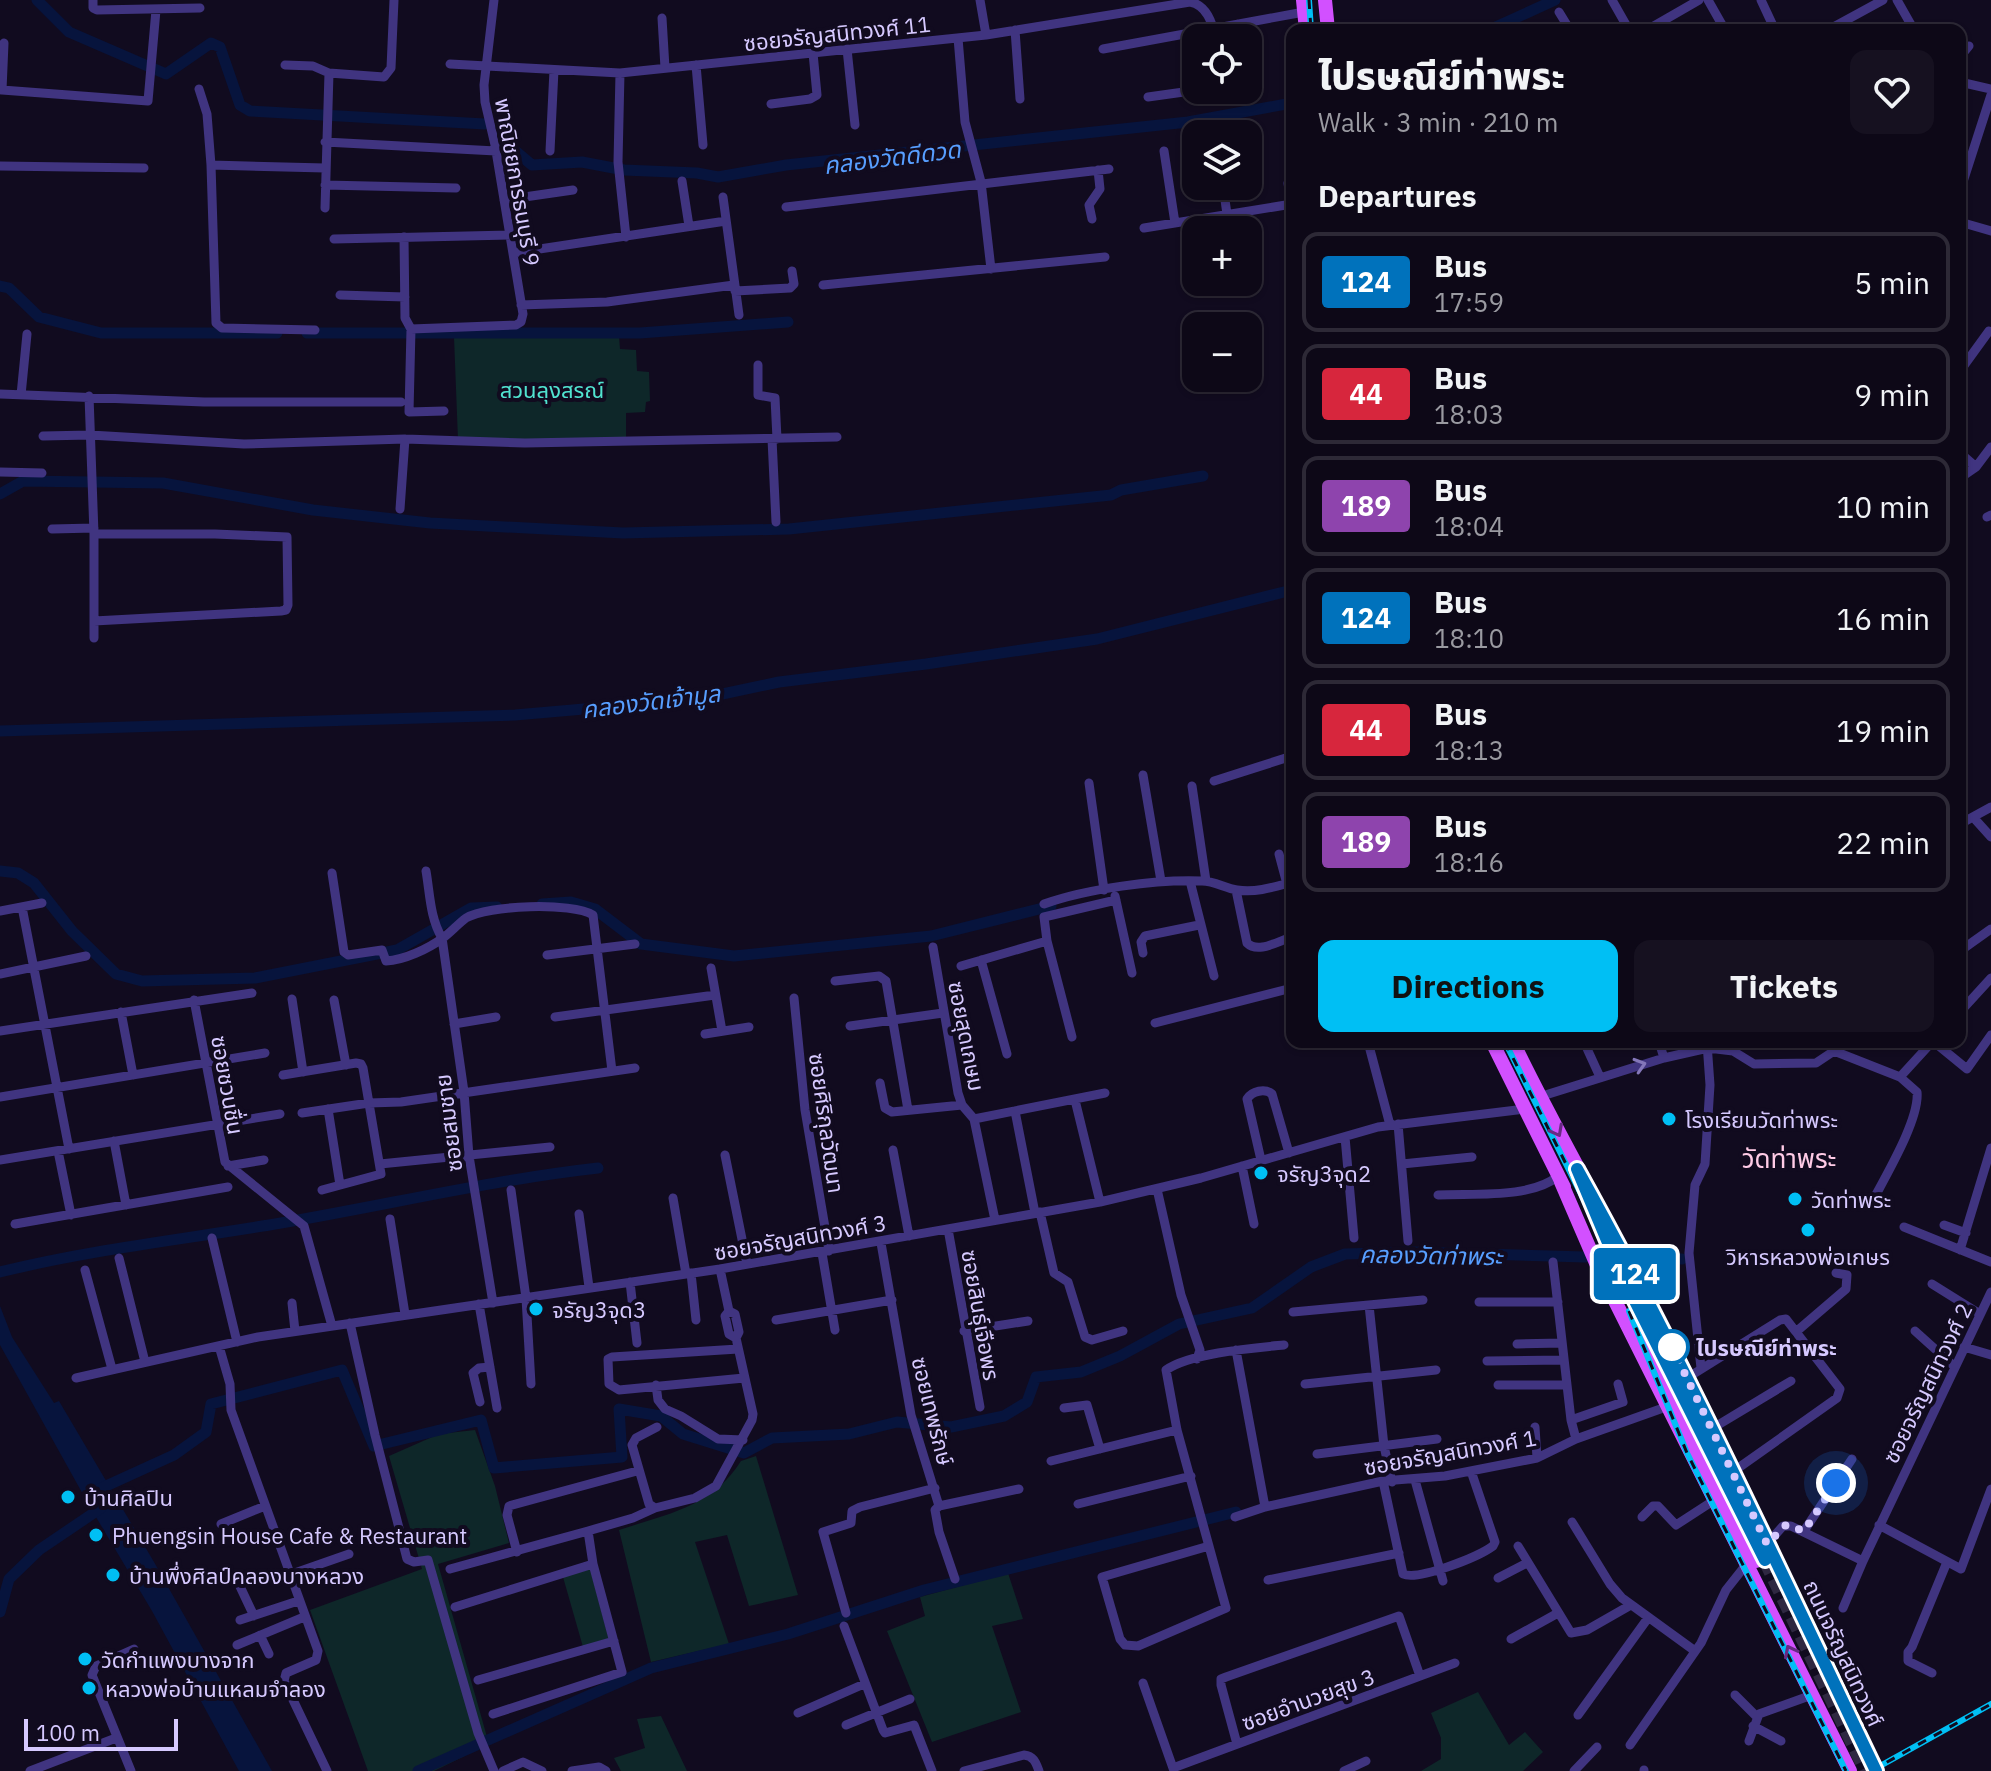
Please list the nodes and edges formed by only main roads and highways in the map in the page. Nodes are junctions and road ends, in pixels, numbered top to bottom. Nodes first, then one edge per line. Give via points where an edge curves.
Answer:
1 (1325, 0) edge
2 (1327, 24) edge
3 (1495, 1048) edge
4 (1516, 1048) edge
5 (1577, 1169) junction
6 (1560, 1179) junction
7 (1755, 1562) junction
8 (1786, 1582) junction
9 (1761, 1595) junction
10 (1877, 1770) edge
11 (1850, 1771) edge

1 - 2 main road
3 - 6 main road, ถนนจรัญสนิทวงศ์
4 -> 5 main road, ถนนจรัญสนิทวงศ์
5 - 7 main road, ถนนจรัญสนิทวงศ์
5 - 8 main road, ถนนจรัญสนิทวงศ์ via 1713,1428
6 - 7 main road, ถนนจรัญสนิทวงศ์
6 - 7 main road, ถนนจรัญสนิทวงศ์ via 1713,1501
7 - 9 main road, ถนนจรัญสนิทวงศ์
8 - 9 main road via 1779,1594
8 - 10 main road, ถนนจรัญสนิทวงศ์
11 -> 9 main road, ถนนจรัญสนิทวงศ์

